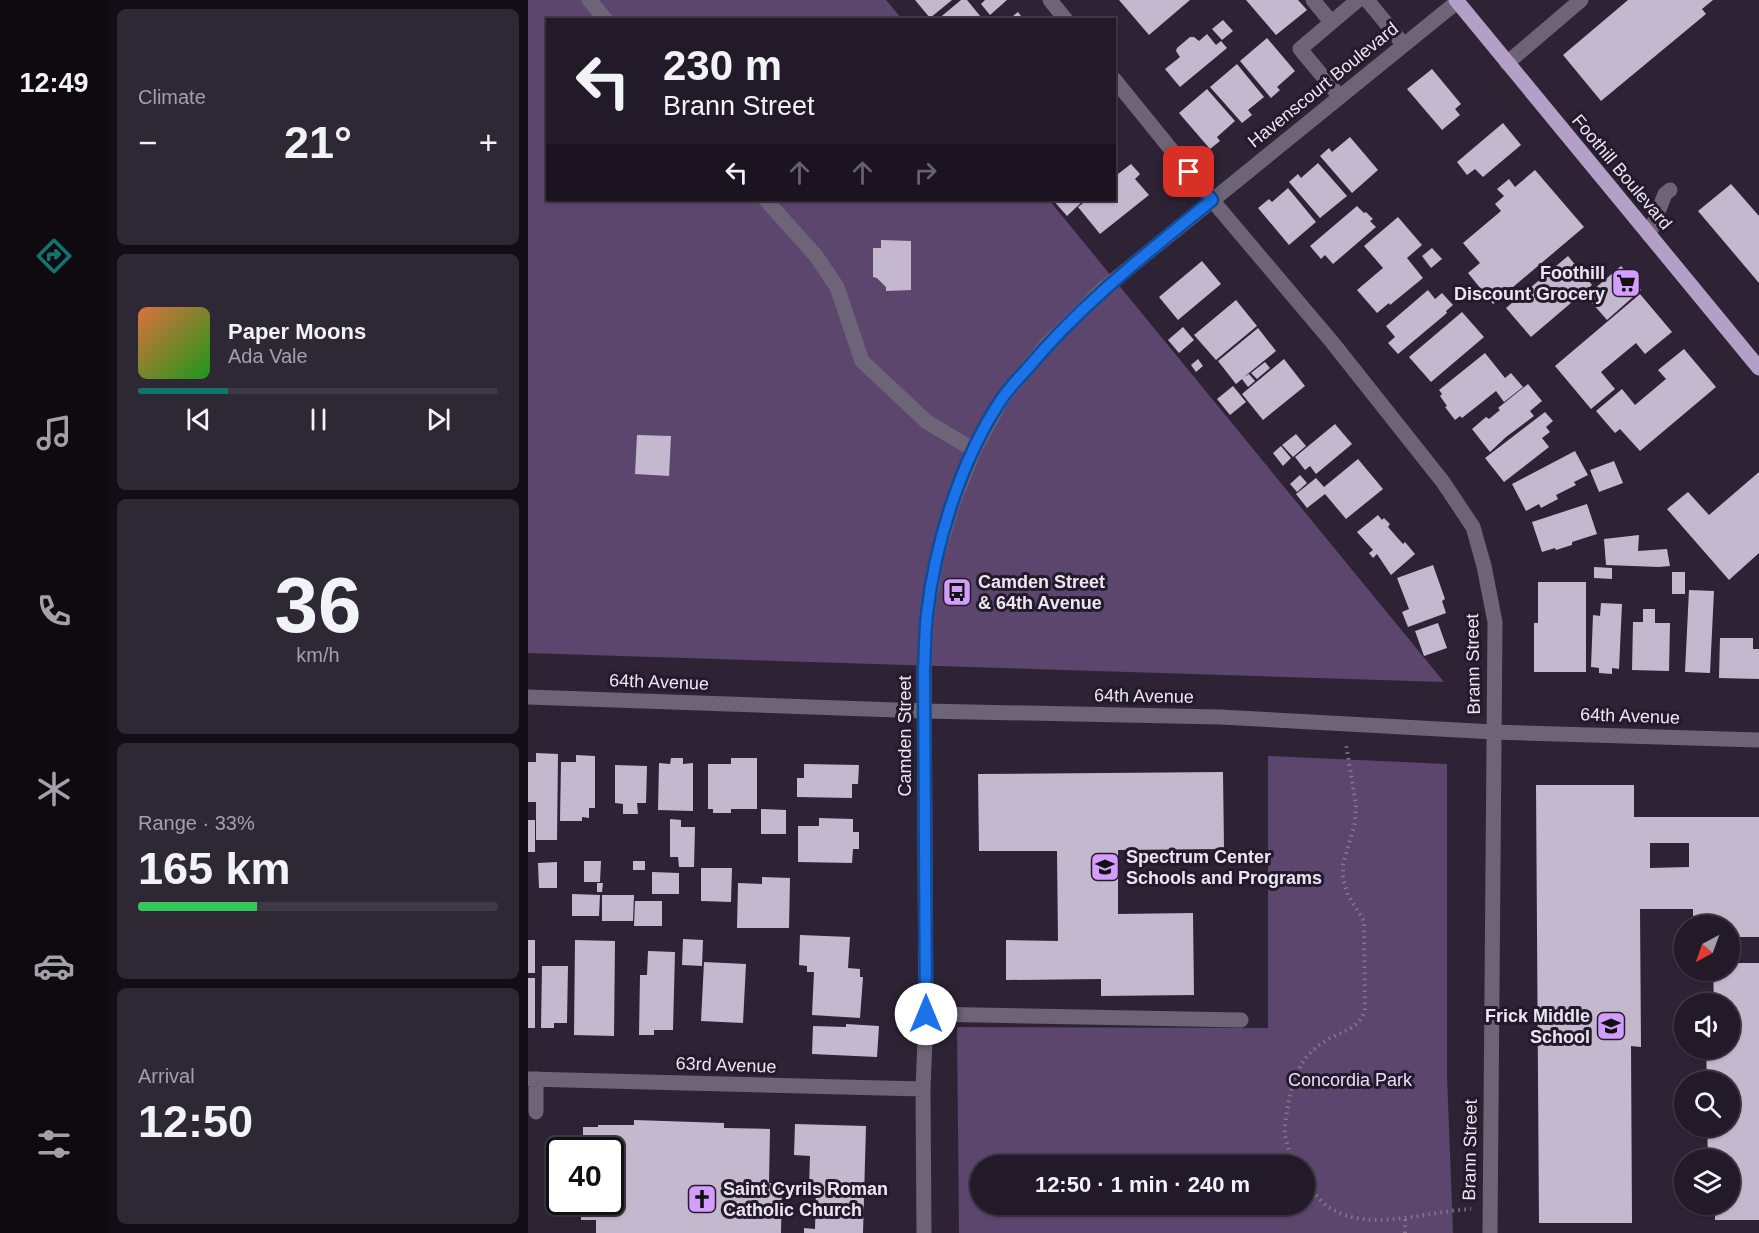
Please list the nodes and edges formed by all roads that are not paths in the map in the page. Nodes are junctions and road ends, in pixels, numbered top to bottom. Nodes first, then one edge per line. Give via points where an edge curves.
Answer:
1 (589, 0) edge
2 (1050, 0) edge
3 (1313, 0) edge
4 (1358, 0) edge
5 (1367, 0) edge
6 (1457, 0) edge
7 (1581, 0) edge
8 (604, 18) edge
9 (1064, 18) edge
10 (1331, 22) junction
11 (1404, 45) junction
12 (1507, 63) junction
13 (1116, 81) edge
14 (1340, 97) junction
15 (1670, 190) dead end
16 (1212, 200) junction
17 (767, 201) edge
18 (1649, 235) junction
19 (1759, 368) edge
20 (974, 450) junction
21 (528, 697) edge
22 (924, 711) junction
23 (1494, 732) junction
24 (1759, 740) edge
25 (926, 1014) junction
26 (1241, 1020) dead end
27 (532, 1079) edge
28 (923, 1089) junction
29 (536, 1113) dead end
30 (924, 1233) edge
31 (1490, 1233) edge

1 - 8 street
2 - 9 street
3 - 10 street
4 - 10 street
5 - 11 street
6 - 11 street, Havenscourt Boulevard
6 - 12 main road, Foothill Boulevard
7 - 12 street
10 - 14 street via 1300,49
11 - 14 street, Havenscourt Boulevard
12 - 18 main road, Foothill Boulevard
13 - 16 street, Brann Street
14 - 16 street, Havenscourt Boulevard
15 - 18 street
16 - 20 street, Camden Street via 1103,289 1048,343 1002,399
16 - 23 street, Brann Street via 1332,342 1443,482 1473,527 1495,622
17 - 20 street via 816,256 837,287 862,361 927,422
18 - 19 main road, Foothill Boulevard
20 - 22 street, Camden Street via 936,560 927,614
21 - 22 street, 64th Avenue
22 - 23 street, 64th Avenue via 1220,717
22 - 25 street, Camden Street
23 - 24 street, 64th Avenue
23 - 31 street, Brann Street
25 - 26 street
25 - 28 street, Camden Street
27 - 28 street, 63rd Avenue
27 - 29 street
28 - 30 street, Camden Street

